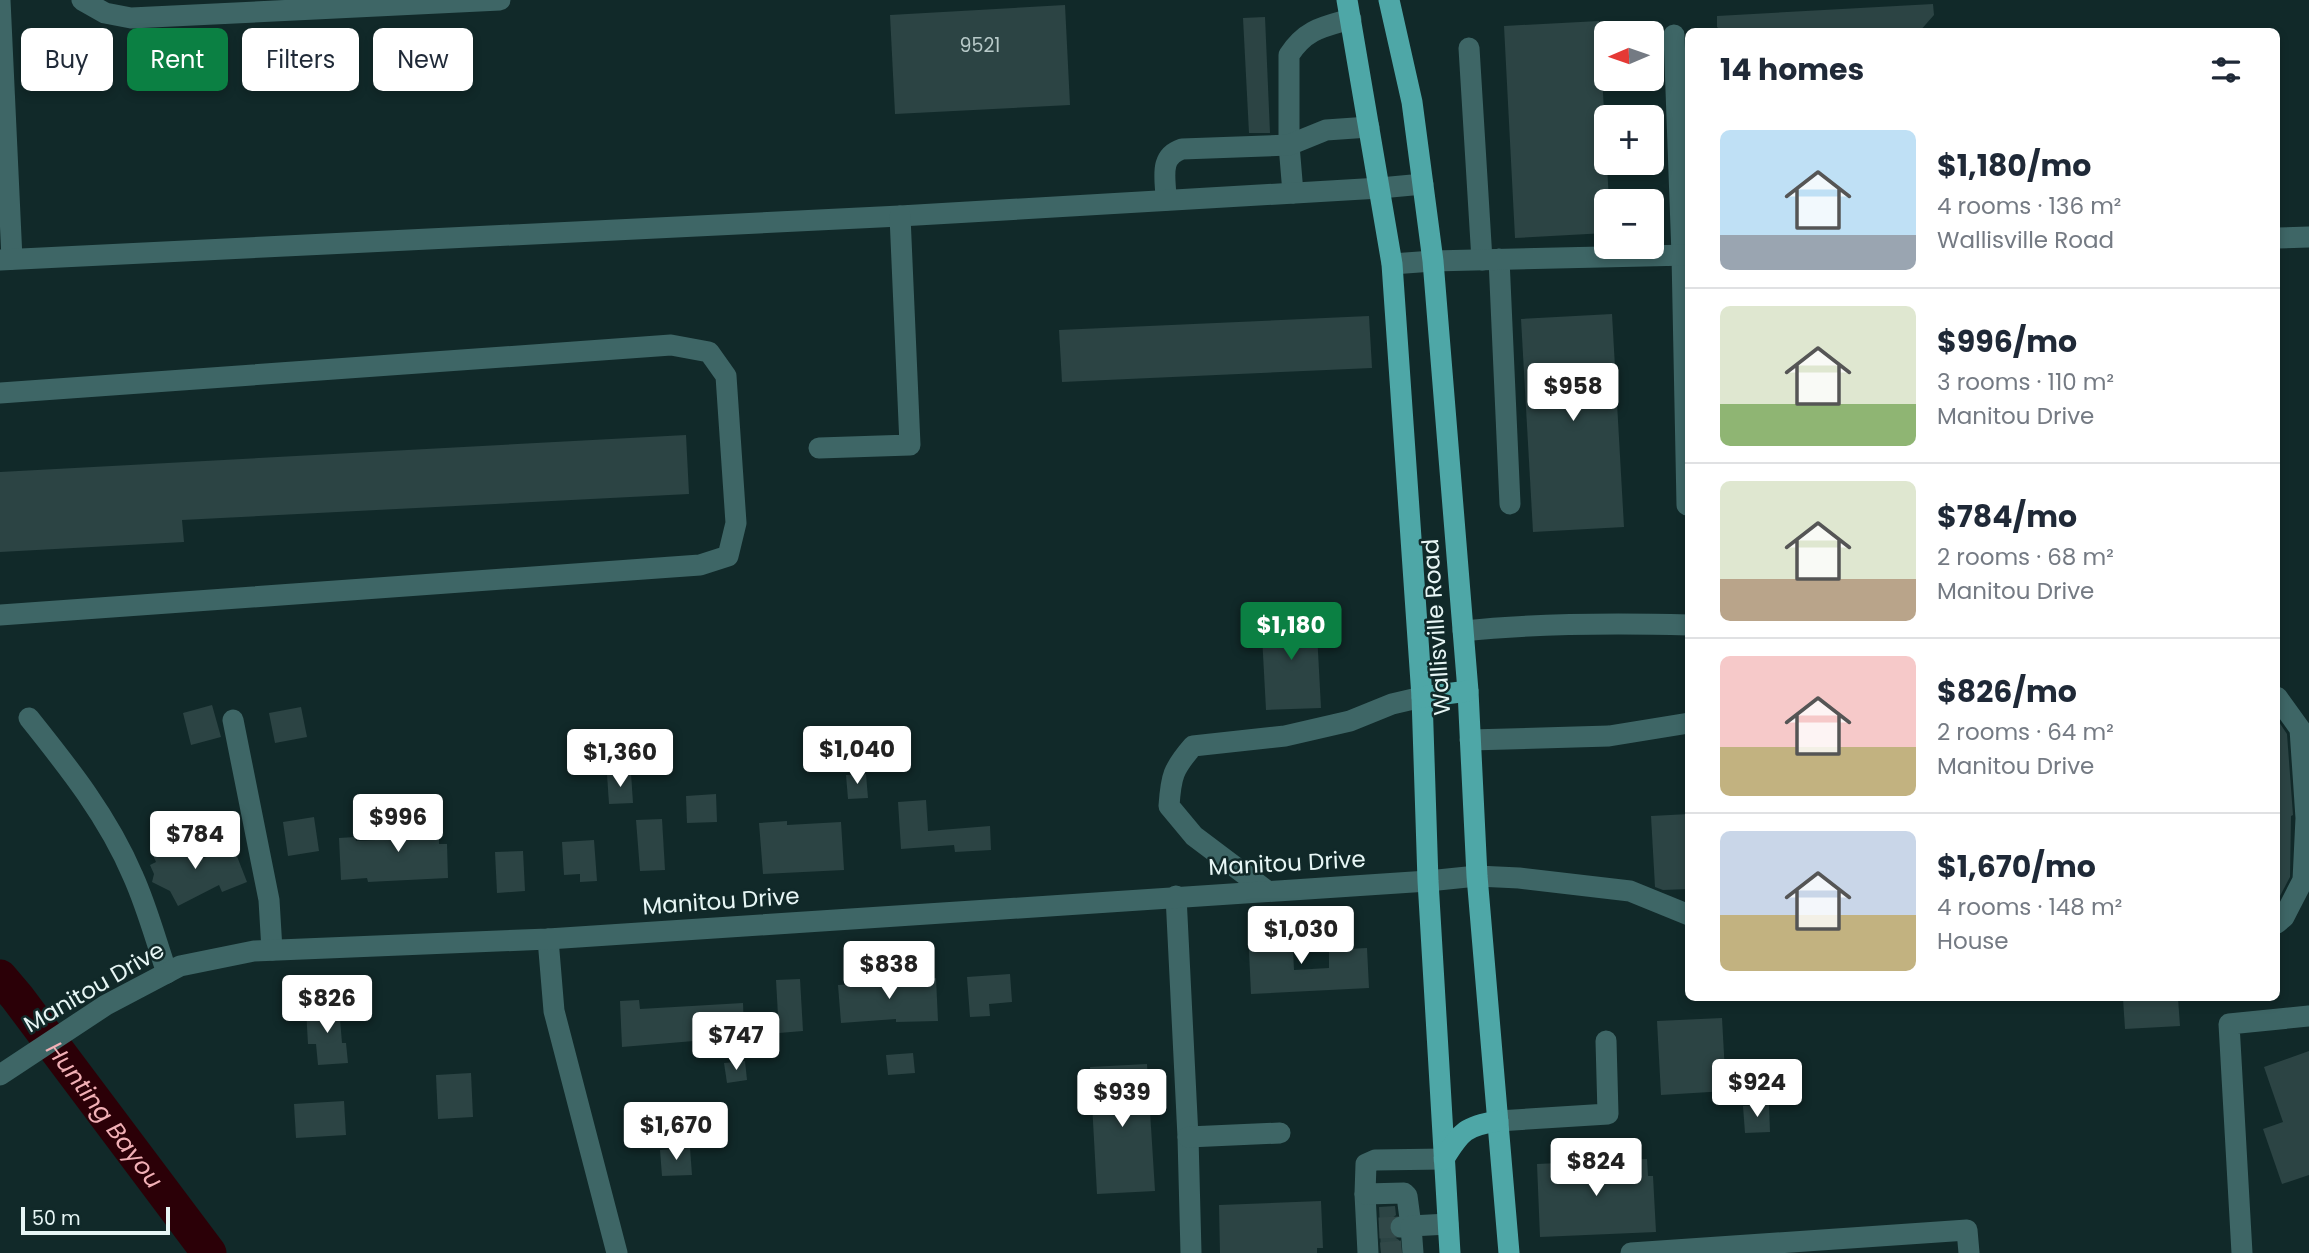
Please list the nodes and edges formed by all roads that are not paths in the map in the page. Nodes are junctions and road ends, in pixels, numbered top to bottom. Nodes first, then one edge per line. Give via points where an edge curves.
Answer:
1 (0, 0) edge
2 (82, 0) edge
3 (500, 0) edge
4 (1389, 0) edge
5 (1349, 10) edge
6 (1674, 34) dead end
7 (1469, 48) dead end
8 (1369, 127) junction
9 (1289, 145) junction
10 (1423, 184) junction
11 (1380, 188) junction
12 (1293, 193) junction
13 (1166, 200) junction
14 (900, 216) junction
15 (1685, 237) edge
16 (2309, 237) edge
17 (2280, 238) edge
18 (1685, 255) edge
19 (6, 259) edge
20 (1490, 260) junction
21 (1433, 261) junction
22 (1392, 264) junction
23 (0, 393) edge
24 (819, 448) dead end
25 (1510, 504) dead end
26 (0, 615) edge
27 (1685, 625) edge
28 (1463, 631) junction
29 (1468, 691) junction
30 (1422, 697) junction
31 (2280, 701) edge
32 (29, 718) dead end
33 (233, 720) dead end
34 (1685, 724) edge
35 (1470, 740) junction
36 (1477, 876) junction
37 (1428, 881) junction
38 (1267, 891) junction
39 (1175, 896) junction
40 (1685, 913) edge
41 (2280, 920) edge
42 (548, 939) junction
43 (272, 950) junction
44 (167, 973) junction
45 (2309, 1016) edge
46 (1606, 1041) dead end
47 (0, 1075) edge
48 (1498, 1121) junction
49 (1280, 1133) dead end
50 (1188, 1137) junction
51 (1444, 1159) junction
52 (1365, 1194) junction
53 (1448, 1224) junction
54 (1406, 1227) junction
55 (1410, 1251) edge
56 (617, 1253) edge
57 (1191, 1253) edge
58 (1368, 1253) edge
59 (1450, 1253) edge
60 (1509, 1253) edge
61 (1631, 1253) edge
62 (1969, 1253) edge
63 (2242, 1253) edge

1 - 19 street
2 - 3 street via 131,18
4 - 10 main road, Wallisville Road via 1412,102
5 - 8 main road, Wallisville Road
5 - 9 street via 1314,30 1289,55
6 - 15 street
7 - 20 street
8 - 9 street via 1326,130
8 - 11 main road, Wallisville Road
9 - 12 street
9 - 13 street via 1172,153 1165,163
10 - 11 street
10 - 21 main road, Wallisville Road
11 - 12 street
11 - 22 main road, Wallisville Road
12 - 13 street
13 - 14 street
14 - 19 street
14 - 24 street via 910,444
16 - 17 street
18 - 20 street
20 - 21 street
20 - 25 street
21 - 22 street
21 - 28 main road, Wallisville Road
22 - 30 main road, Wallisville Road
23 - 26 street via 671,345 709,352 726,376 736,523 728,556 700,565
27 - 28 street
28 - 29 main road, Wallisville Road
29 - 30 main road
29 - 35 main road, Wallisville Road
30 - 37 main road, Wallisville Road
30 - 38 street via 1350,721 1284,736 1193,746 1180,762 1171,778 1169,806 1194,836
31 - 41 street via 2300,729 2306,818 2303,880
32 - 44 street via 80,782 112,833 134,876
33 - 43 street via 269,900
34 - 35 street via 1609,736
35 - 36 main road, Wallisville Road
36 - 37 street, Manitou Drive
36 - 40 street, Manitou Drive via 1630,891
36 - 48 main road, Wallisville Road
37 - 38 street, Manitou Drive
37 - 51 main road, Wallisville Road
38 - 39 street, Manitou Drive
39 - 42 street, Manitou Drive
39 - 50 street
42 - 43 street, Manitou Drive
42 - 56 street via 554,1011
43 - 44 street, Manitou Drive via 180,966
44 - 47 street, Manitou Drive via 106,1005
45 - 63 street via 2229,1024
46 - 48 street via 1608,1114
48 - 51 main road via 1474,1125 1456,1140
48 - 60 main road, Wallisville Road
49 - 50 street
50 - 57 street
51 - 52 street via 1370,1161 1364,1170
51 - 53 main road, Wallisville Road
52 - 54 street via 1404,1193 1409,1201
52 - 58 street via 1373,1228
53 - 54 street
53 - 59 main road, Wallisville Road
54 - 55 street
61 - 62 street via 1967,1230

